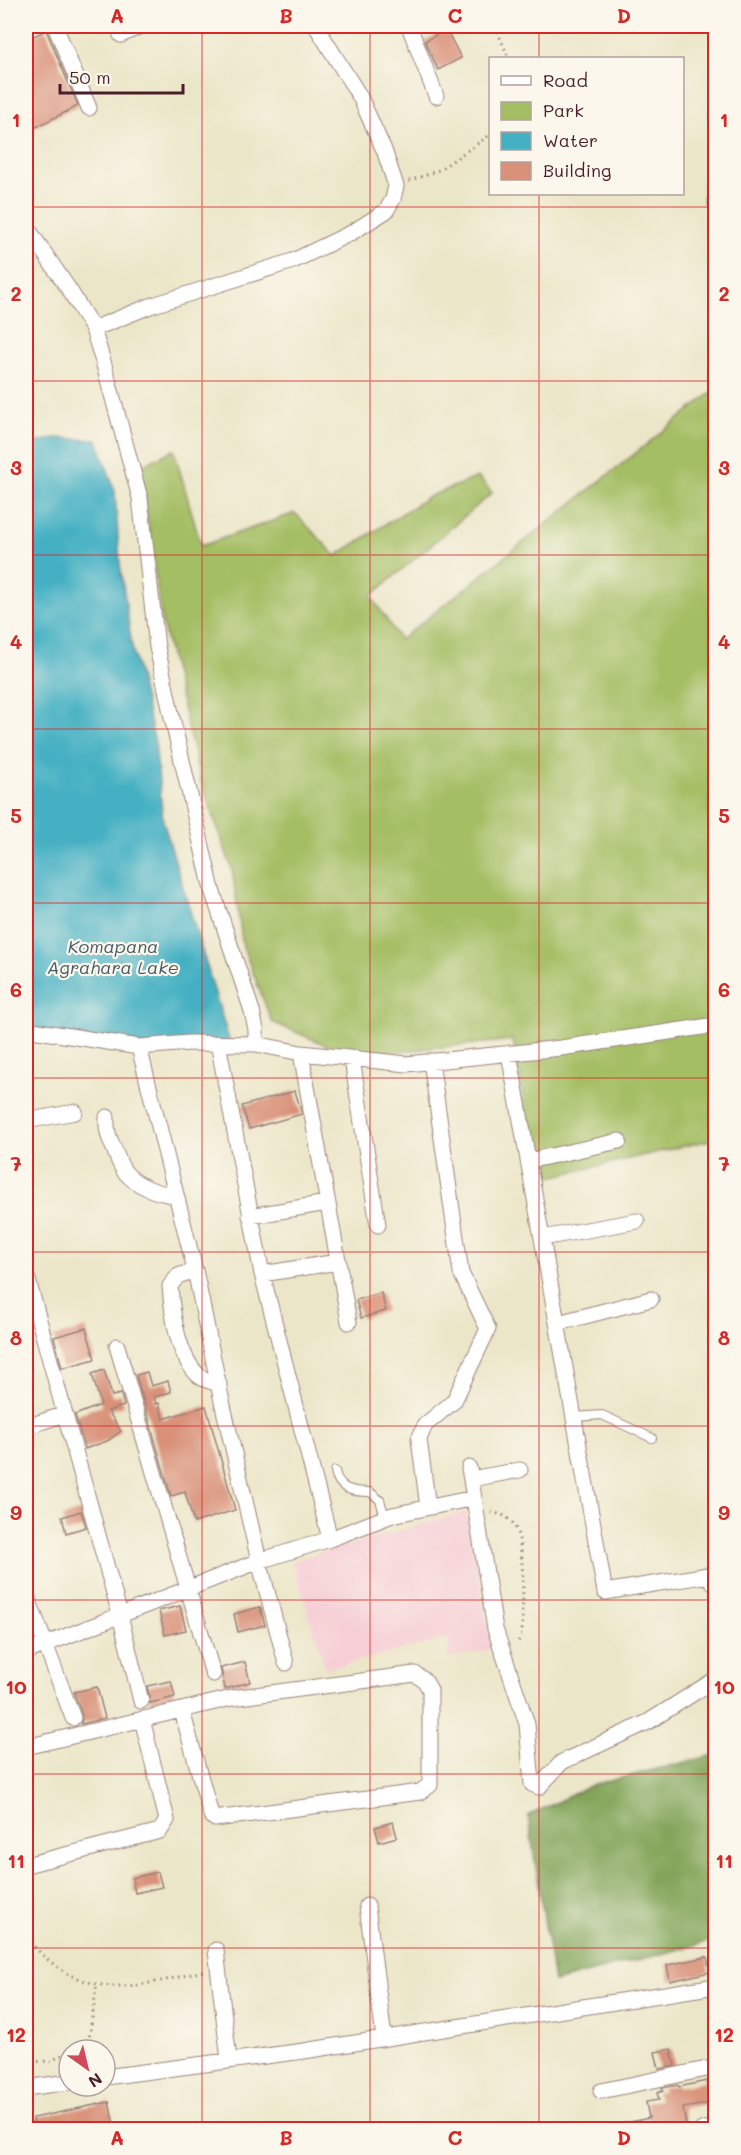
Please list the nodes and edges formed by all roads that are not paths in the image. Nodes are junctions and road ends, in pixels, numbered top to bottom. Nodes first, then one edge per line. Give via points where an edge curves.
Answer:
1 (55, 26) edge
2 (141, 26) edge
3 (316, 26) edge
4 (409, 26) edge
5 (121, 35) dead end
6 (436, 96) dead end
7 (89, 108) dead end
8 (716, 188) edge
9 (716, 205) edge
10 (27, 233) edge
11 (93, 329) junction
12 (716, 1024) edge
13 (26, 1029) edge
14 (218, 1043) junction
15 (256, 1044) junction
16 (139, 1047) junction
17 (301, 1053) junction
18 (508, 1053) junction
19 (352, 1059) junction
20 (430, 1061) junction
21 (75, 1112) dead end
22 (107, 1117) dead end
23 (26, 1121) edge
24 (619, 1141) dead end
25 (528, 1161) junction
26 (176, 1195) junction
27 (327, 1203) junction
28 (250, 1216) junction
29 (637, 1221) dead end
30 (378, 1225) dead end
31 (542, 1238) junction
32 (338, 1262) junction
33 (195, 1270) junction
34 (262, 1274) junction
35 (28, 1280) dead end
36 (651, 1299) dead end
37 (349, 1322) dead end
38 (558, 1323) junction
39 (117, 1346) dead end
40 (219, 1384) junction
41 (64, 1414) junction
42 (575, 1417) junction
43 (26, 1427) edge
44 (652, 1438) dead end
45 (520, 1470) dead end
46 (335, 1471) dead end
47 (475, 1503) junction
48 (428, 1507) junction
49 (385, 1518) junction
50 (330, 1539) junction
51 (259, 1561) junction
52 (716, 1586) edge
53 (190, 1589) junction
54 (26, 1593) edge
55 (120, 1615) junction
56 (45, 1644) junction
57 (26, 1652) edge
58 (286, 1663) dead end
59 (213, 1674) dead end
60 (716, 1679) edge
61 (141, 1701) dead end
62 (182, 1711) junction
63 (73, 1718) dead end
64 (142, 1719) junction
65 (26, 1746) edge
66 (26, 1865) edge
67 (367, 1906) dead end
68 (216, 1950) dead end
69 (716, 1986) edge
70 (384, 2038) junction
71 (229, 2060) junction
72 (716, 2067) edge
73 (117, 2075) edge
74 (57, 2084) edge
75 (26, 2088) edge
76 (601, 2091) dead end
77 (716, 2126) edge
78 (702, 2130) edge

1 - 7 street
2 - 5 street
3 - 11 street via 360,97 384,150 396,186 386,211 293,261 150,306
4 - 6 street
8 - 9 street
10 - 11 street
11 - 15 street via 140,498 157,647 213,890 252,1011
12 - 18 street
13 - 16 street
14 - 15 street
14 - 16 street
14 - 28 street
15 - 17 street
16 - 26 street
17 - 19 street
17 - 27 street
18 - 20 street
18 - 25 street
19 - 20 street via 407,1064
19 - 30 street
20 - 48 street via 461,1273 488,1329 454,1401 425,1425 419,1439
21 - 23 street
22 - 26 street via 106,1130 123,1170 149,1189
24 - 25 street
25 - 31 street
26 - 33 street
27 - 28 street
27 - 32 street
28 - 34 street
29 - 31 street
31 - 38 street
32 - 34 street
32 - 37 street
33 - 40 street
33 - 40 street via 178,1276 171,1286 176,1327 189,1364 199,1377
34 - 50 street
35 - 41 street
36 - 38 street
38 - 42 street
39 - 53 street
40 - 51 street
41 - 43 street
41 - 55 street
42 - 44 lane via 602,1415
42 - 52 street via 605,1592 708,1575
45 - 47 street via 470,1473
46 - 49 lane via 342,1487 370,1491 380,1500
47 - 48 street
47 - 60 street via 495,1629 527,1724 532,1784 539,1787 562,1762 648,1722
48 - 49 street
49 - 50 street
50 - 51 street
51 - 53 street
51 - 58 street
53 - 55 street
53 - 59 street
54 - 56 street
55 - 56 street
55 - 61 street
56 - 57 street
56 - 63 street
62 - 62 street via 215,1819 420,1792 430,1785 430,1690 415,1674 232,1698
62 - 64 street
64 - 65 street
64 - 66 street via 167,1820 164,1826 160,1831
67 - 70 street
68 - 71 street
69 - 70 street
70 - 71 street
71 - 73 street
72 - 76 street
74 - 75 street
77 - 78 street

